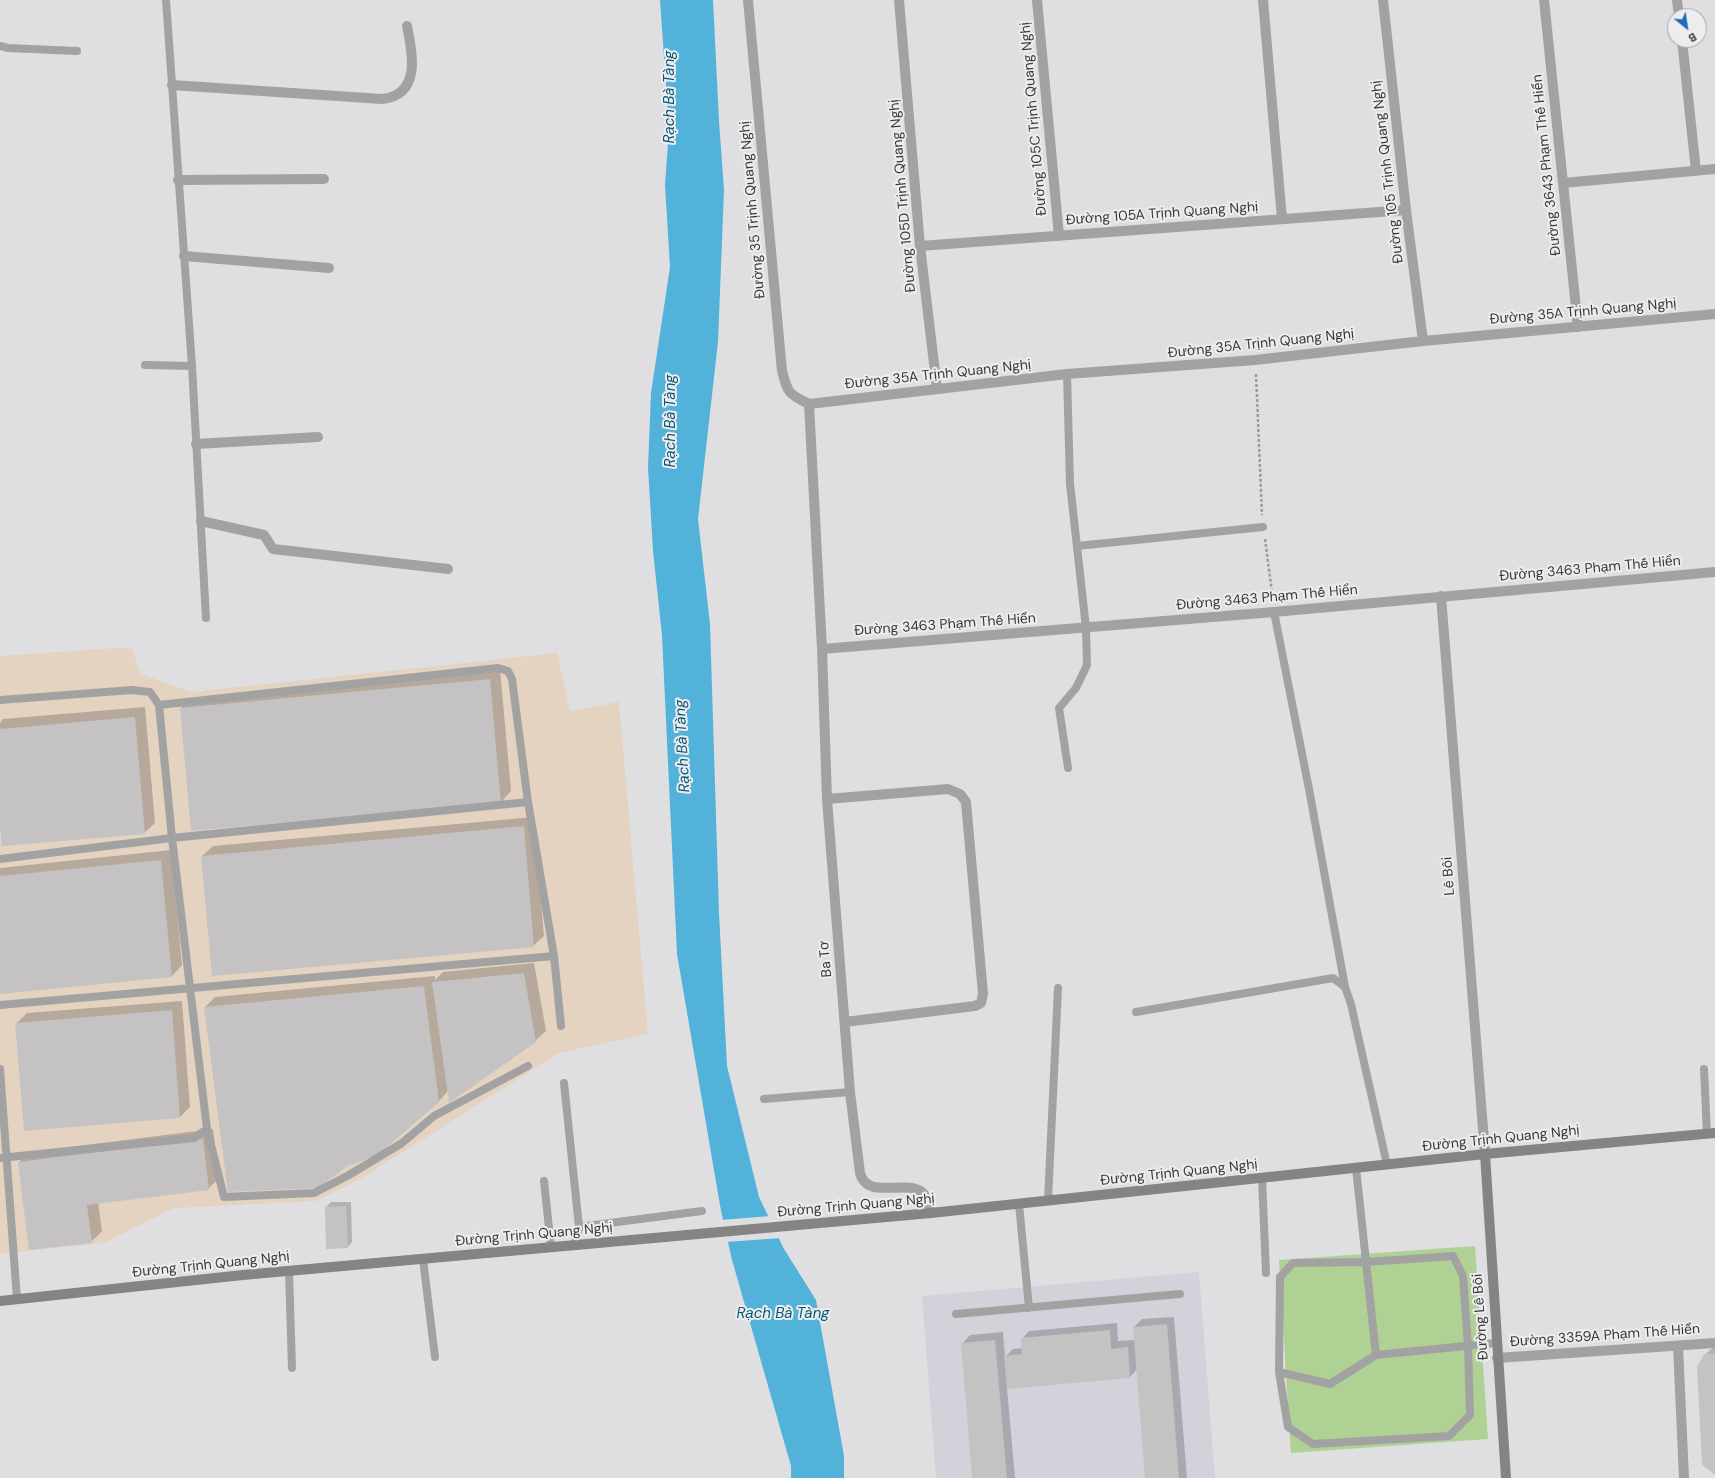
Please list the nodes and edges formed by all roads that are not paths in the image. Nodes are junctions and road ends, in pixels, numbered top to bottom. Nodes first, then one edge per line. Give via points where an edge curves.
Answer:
1 (166, 0) edge
2 (748, 0) edge
3 (899, 0) edge
4 (1038, 0) edge
5 (1263, 0) edge
6 (1383, 0) edge
7 (1544, 0) edge
8 (407, 26) dead end
9 (0, 46) edge
10 (1683, 48) edge
11 (78, 51) dead end
12 (172, 85) junction
13 (1715, 169) edge
14 (1696, 171) junction
15 (324, 179) dead end
16 (178, 180) junction
17 (1563, 183) junction
18 (1406, 210) junction
19 (1282, 219) junction
20 (1059, 236) junction
21 (920, 246) junction
22 (184, 256) junction
23 (329, 268) dead end
24 (1715, 314) edge
25 (1578, 327) junction
26 (1423, 341) junction
27 (145, 365) dead end
28 (192, 366) junction
29 (1067, 374) junction
30 (937, 389) junction
31 (809, 404) junction
32 (318, 437) dead end
33 (196, 444) junction
34 (201, 521) junction
35 (1263, 527) road end
36 (1077, 546) junction
37 (448, 569) dead end
38 (1715, 572) edge
39 (1441, 596) junction
40 (1274, 612) junction
41 (206, 618) dead end
42 (1086, 628) junction
43 (822, 649) junction
44 (0, 700) edge
45 (159, 705) junction
46 (1068, 768) dead end
47 (827, 799) junction
48 (528, 802) junction
49 (172, 838) junction
50 (0, 859) edge
51 (554, 956) junction
52 (1345, 987) junction
53 (1058, 988) dead end
54 (190, 989) junction
55 (0, 1005) edge
56 (1136, 1012) dead end
57 (845, 1022) junction
58 (560, 1026) dead end
59 (528, 1066) dead end
60 (0, 1069) edge
61 (1704, 1069) dead end
62 (564, 1083) dead end
63 (850, 1092) junction
64 (764, 1099) dead end
65 (207, 1129) junction
66 (1711, 1134) edge
67 (1485, 1154) junction
68 (3, 1157) edge
69 (1387, 1165) junction
70 (1356, 1168) junction
71 (1262, 1178) junction
72 (544, 1182) dead end
73 (1048, 1201) junction
74 (1019, 1204) junction
75 (702, 1211) dead end
76 (931, 1213) junction
77 (580, 1226) junction
78 (575, 1245) junction
79 (550, 1248) junction
80 (423, 1259) junction
81 (1367, 1262) junction
82 (289, 1271) junction
83 (1266, 1273) dead end
84 (1180, 1294) dead end
85 (17, 1299) junction
86 (0, 1301) edge
87 (1029, 1308) junction
88 (956, 1314) dead end
89 (1496, 1343) junction
90 (1715, 1343) edge
91 (1468, 1346) junction
92 (1678, 1346) junction
93 (1376, 1355) junction
94 (435, 1357) dead end
95 (1497, 1358) junction
96 (292, 1368) dead end
97 (1279, 1372) junction
98 (1506, 1478) edge
99 (1684, 1478) edge

1 - 12 lane
2 - 31 street, Đường 35 Trịnh Quang Nghị via 782,371 792,396
3 - 21 street, Đường 105D Trịnh Quang Nghị
4 - 20 street, Đường 105C Trịnh Quang Nghị
5 - 19 street
6 - 18 street, Đường 105 Trịnh Quang Nghị
7 - 17 street, Đường 3643 Phạm Thế Hiển
8 - 12 street via 412,50 412,69 404,90 392,98 382,100
9 - 11 lane
10 - 14 street
12 - 16 lane
13 - 14 street
14 - 17 street
15 - 16 street
16 - 22 lane
17 - 25 street, Đường 3643 Phạm Thế Hiển
18 - 19 street, Đường 105A Trịnh Quang Nghị
18 - 26 street, Đường 105 Trịnh Quang Nghị
19 - 20 street, Đường 105A Trịnh Quang Nghị
20 - 21 street, Đường 105A Trịnh Quang Nghị
21 - 30 street, Đường 105D Trịnh Quang Nghị
22 - 23 street
22 - 28 lane
24 - 25 street, Đường 35A Trịnh Quang Nghị
25 - 26 street, Đường 35A Trịnh Quang Nghị
26 - 29 street, Đường 35A Trịnh Quang Nghị via 1255,360
27 - 28 lane
28 - 33 lane
29 - 30 street, Đường 35A Trịnh Quang Nghị
29 - 36 lane via 1070,484
30 - 31 street, Đường 35A Trịnh Quang Nghị
31 - 43 street, Ba Tơ
32 - 33 street
33 - 34 lane
34 - 37 street via 264,534 273,549
34 - 41 lane
35 - 36 lane
36 - 42 lane
38 - 39 street, Đường 3463 Phạm Thế Hiển
39 - 40 street, Đường 3463 Phạm Thế Hiển
39 - 67 street, Lê Bôi
40 - 42 street, Đường 3463 Phạm Thế Hiển
40 - 52 lane
42 - 43 street, Đường 3463 Phạm Thế Hiển
42 - 46 lane via 1087,665 1076,688 1060,708
43 - 47 street, Ba Tơ
44 - 45 lane via 132,690 150,692
45 - 48 lane via 498,668 508,671 512,679
45 - 49 lane
47 - 57 street, Ba Tơ
47 - 57 street via 948,789 960,794 966,802 982,994 981,1003 975,1006
48 - 49 lane
48 - 51 lane
49 - 50 lane
49 - 54 lane
51 - 54 lane
51 - 58 lane
52 - 56 lane via 1333,978
52 - 69 lane
53 - 73 lane
54 - 55 lane
54 - 65 lane
57 - 63 street, Ba Tơ
59 - 65 lane via 434,1116 402,1143 314,1193 224,1197
60 - 68 lane
61 - 66 lane
62 - 77 lane
63 - 64 lane
63 - 76 street, Ba Tơ via 861,1180 873,1187 916,1189 928,1200
65 - 68 lane via 194,1138
66 - 67 main road, Đường Trịnh Quang Nghị
67 - 69 main road, Đường Trịnh Quang Nghị
67 - 89 main road, Đường Lê Bôi
68 - 85 lane
69 - 70 main road, Đường Trịnh Quang Nghị
70 - 71 main road, Đường Trịnh Quang Nghị
70 - 81 lane
71 - 73 main road, Đường Trịnh Quang Nghị
71 - 83 lane
72 - 79 lane
73 - 74 main road, Đường Trịnh Quang Nghị
74 - 76 main road, Đường Trịnh Quang Nghị
74 - 87 lane
75 - 77 lane
76 - 78 main road, Đường Trịnh Quang Nghị
77 - 78 lane
78 - 79 main road, Đường Trịnh Quang Nghị
79 - 80 main road, Đường Trịnh Quang Nghị
80 - 82 main road, Đường Trịnh Quang Nghị
80 - 94 lane
81 - 91 lane via 1452,1256 1463,1276
81 - 93 lane
81 - 97 lane via 1293,1263 1280,1276
82 - 85 main road, Đường Trịnh Quang Nghị
82 - 96 lane
84 - 87 lane
85 - 86 main road, Đường Trịnh Quang Nghị
87 - 88 lane
89 - 91 lane
89 - 95 main road, Đường Lê Bôi
90 - 92 street, Đường 3359A Phạm Thế Hiển
91 - 93 lane
91 - 97 lane via 1470,1415 1448,1436 1312,1444 1288,1427
92 - 95 street, Đường 3359A Phạm Thế Hiển
92 - 99 street
93 - 97 lane via 1330,1384
95 - 98 main road, Đường Lê Bôi

